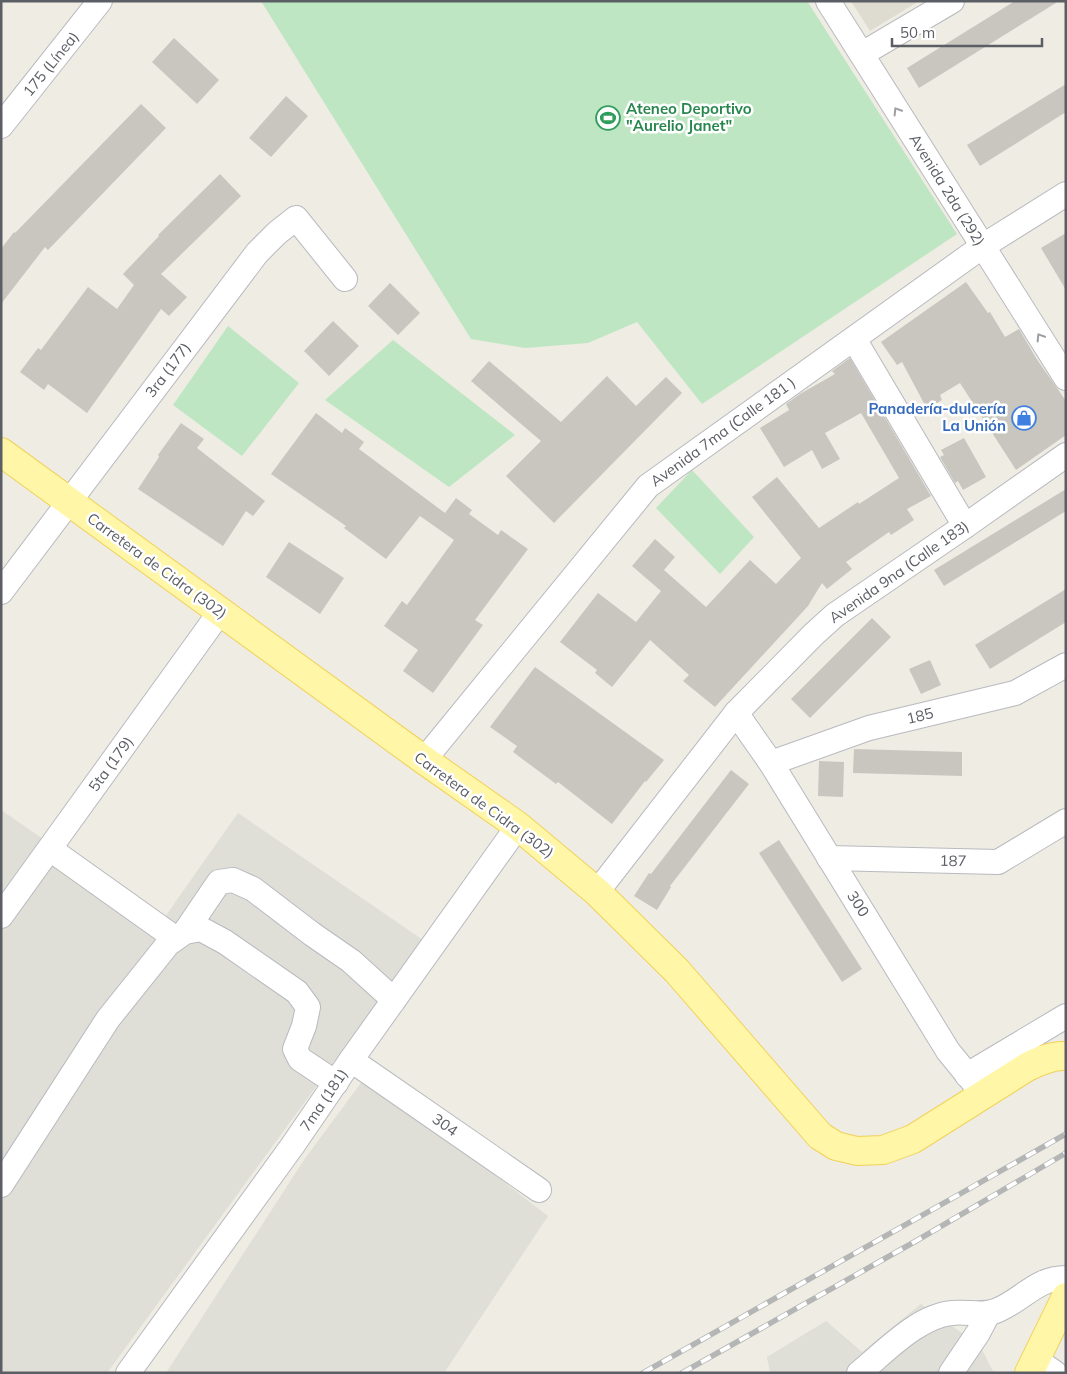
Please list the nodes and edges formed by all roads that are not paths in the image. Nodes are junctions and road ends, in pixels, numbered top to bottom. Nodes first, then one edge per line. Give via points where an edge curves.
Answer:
1 (100, 1) edge
2 (828, 1) edge
3 (952, 1) edge
4 (862, 54) junction
5 (1, 126) edge
6 (1066, 194) edge
7 (982, 246) junction
8 (344, 279) dead end
9 (854, 339) junction
10 (1066, 378) edge
11 (1, 452) edge
12 (1066, 455) edge
13 (69, 501) junction
14 (965, 526) junction
15 (1, 592) edge
16 (220, 612) junction
17 (1066, 665) edge
18 (736, 714) junction
19 (424, 760) junction
20 (771, 764) junction
21 (1066, 821) edge
22 (518, 826) junction
23 (50, 848) junction
24 (830, 858) junction
25 (597, 892) junction
26 (1, 916) edge
27 (180, 935) junction
28 (394, 1000) junction
29 (1066, 1016) edge
30 (1066, 1056) edge
31 (351, 1060) junction
32 (336, 1083) junction
33 (975, 1084) junction
34 (1, 1185) edge
35 (539, 1190) dead end
36 (1066, 1278) edge
37 (1066, 1297) edge
38 (988, 1314) junction
39 (1040, 1368) edge
40 (128, 1373) edge
41 (859, 1373) edge
42 (951, 1373) edge

1 - 5 street, 175 (Línea)
2 - 4 street, Avenida 2da (292)
3 - 4 street
7 -> 4 street, Avenida 2da (292)
6 - 7 street, Avenida 7ma (Calle 181 )
7 - 9 street, Avenida 7ma (Calle 181 )
10 -> 7 street, Avenida 2da (292)
8 - 13 street, 3ra (177) via 296,218 277,233 257,253
9 - 14 street
9 - 19 street, Avenida 7ma (Calle 181 ) via 648,486
11 - 13 main road, Carretera de Cidra (302)
12 - 14 street, Avenida 9na (Calle 183)
13 - 15 street, 3ra (177)
13 - 16 main road, Carretera de Cidra (302)
14 - 18 street, Avenida 9na (Calle 183) via 835,615
16 - 19 main road, Carretera de Cidra (302)
16 - 23 street, 5ta (179)
17 - 20 street, 185 via 1015,694 869,728
18 - 20 street, 300
18 - 25 street, Avenida 9na (Calle 183)
19 - 22 main road, Carretera de Cidra (302)
20 - 24 street, 300
21 - 24 street, 187 via 998,862
22 - 25 main road, Carretera de Cidra (302)
22 - 28 street, 7ma (181)
23 - 26 street, 5ta (179)
23 - 27 street
24 - 33 street, 300 via 948,1051
25 - 33 main road, Carretera de Cidra (302) via 677,971 820,1136 836,1146 857,1151 882,1150 913,1139
27 - 28 street via 219,882 233,880 253,889 351,961
27 - 32 street via 201,929 297,992 308,1007 295,1049 300,1059
27 - 34 street via 168,944 108,1019
28 - 31 street, 7ma (181)
29 - 33 street
30 - 33 main road, Carretera de Cidra (302) via 1042,1060
31 - 32 street, 7ma (181)
31 - 35 street, 304
32 - 40 street, 7ma (181)
36 - 38 street via 1039,1283 1011,1304
37 - 39 main road
38 - 41 street via 952,1313 931,1318
38 - 42 street

